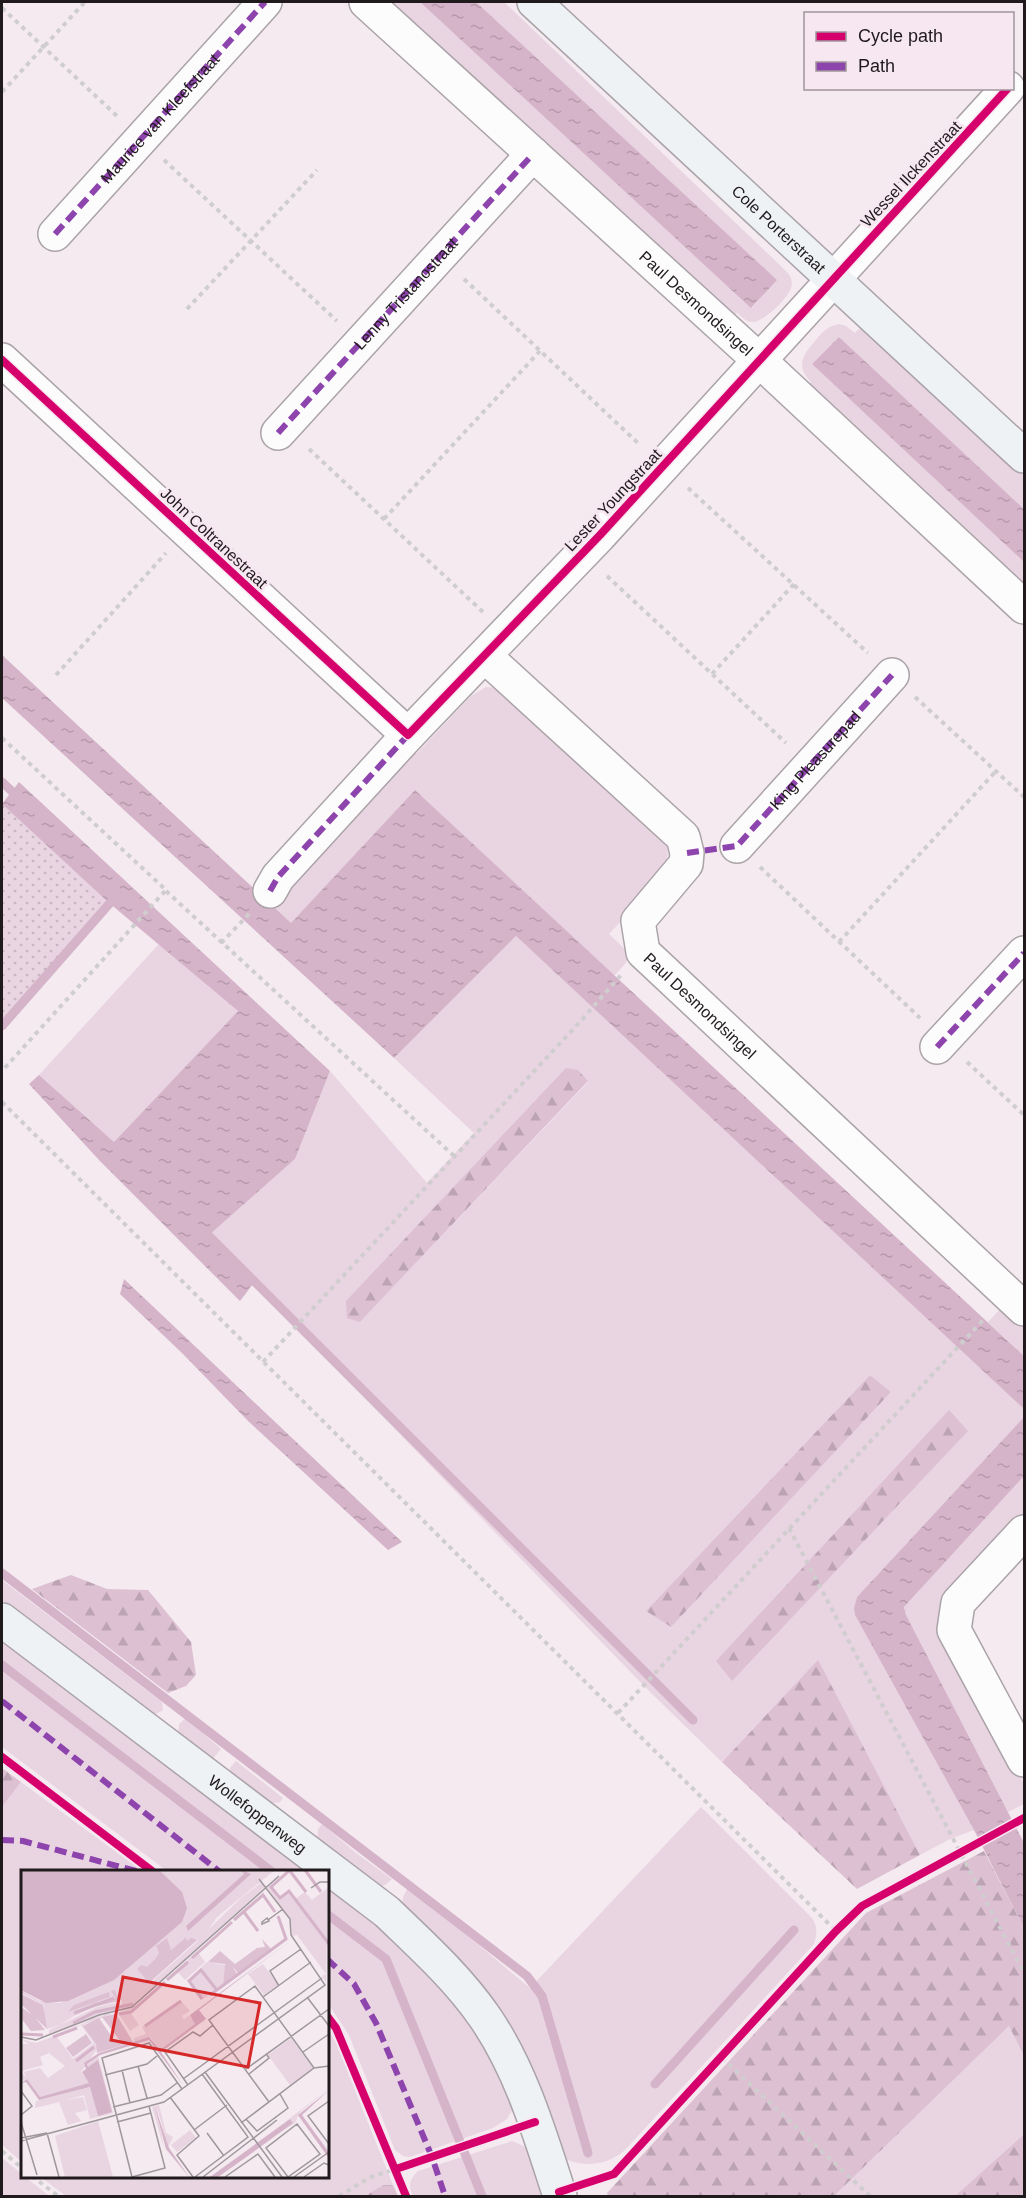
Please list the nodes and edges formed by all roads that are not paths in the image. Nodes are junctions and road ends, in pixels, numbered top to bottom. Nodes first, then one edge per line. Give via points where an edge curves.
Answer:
1 (265, 2) edge
2 (366, 2) edge
3 (534, 2) edge
4 (1006, 90) edge
5 (533, 154) junction
6 (55, 234) dead end
7 (834, 278) junction
8 (2, 360) edge
9 (760, 361) junction
10 (281, 429) road end
11 (1024, 456) edge
12 (1024, 607) edge
13 (496, 645) junction
14 (892, 675) road end
15 (408, 735) junction
16 (737, 846) road end
17 (270, 891) dead end
18 (1024, 952) edge
19 (940, 1044) road end
20 (1024, 1309) edge
21 (1024, 1532) edge
22 (2, 1620) edge
23 (1024, 1761) edge
24 (560, 2196) edge

1 - 6 street, Maurice van Kleefstraat
2 - 5 street, Paul Desmondsingel
3 - 7 street, Cole Porterstraat
4 - 7 street, Wessel Ilckenstraat
5 - 9 street, Paul Desmondsingel
5 - 10 street, Lenny Tristanostraat
7 - 9 street, Lester Youngstraat
7 - 11 street, Cole Porterstraat
8 - 15 street, John Coltranestraat
9 - 12 street, Paul Desmondsingel
9 - 13 street, Lester Youngstraat
13 - 15 street, Lester Youngstraat
13 - 20 street, Paul Desmondsingel via 683,837 686,864 638,921 643,952
14 - 16 street, King Pleasurepad
15 - 17 street, Lester Youngstraat
18 - 19 street
21 - 23 street via 958,1604 954,1630
22 - 24 street, Wollefoppenweg via 378,1905 443,1965 484,2016 514,2068

